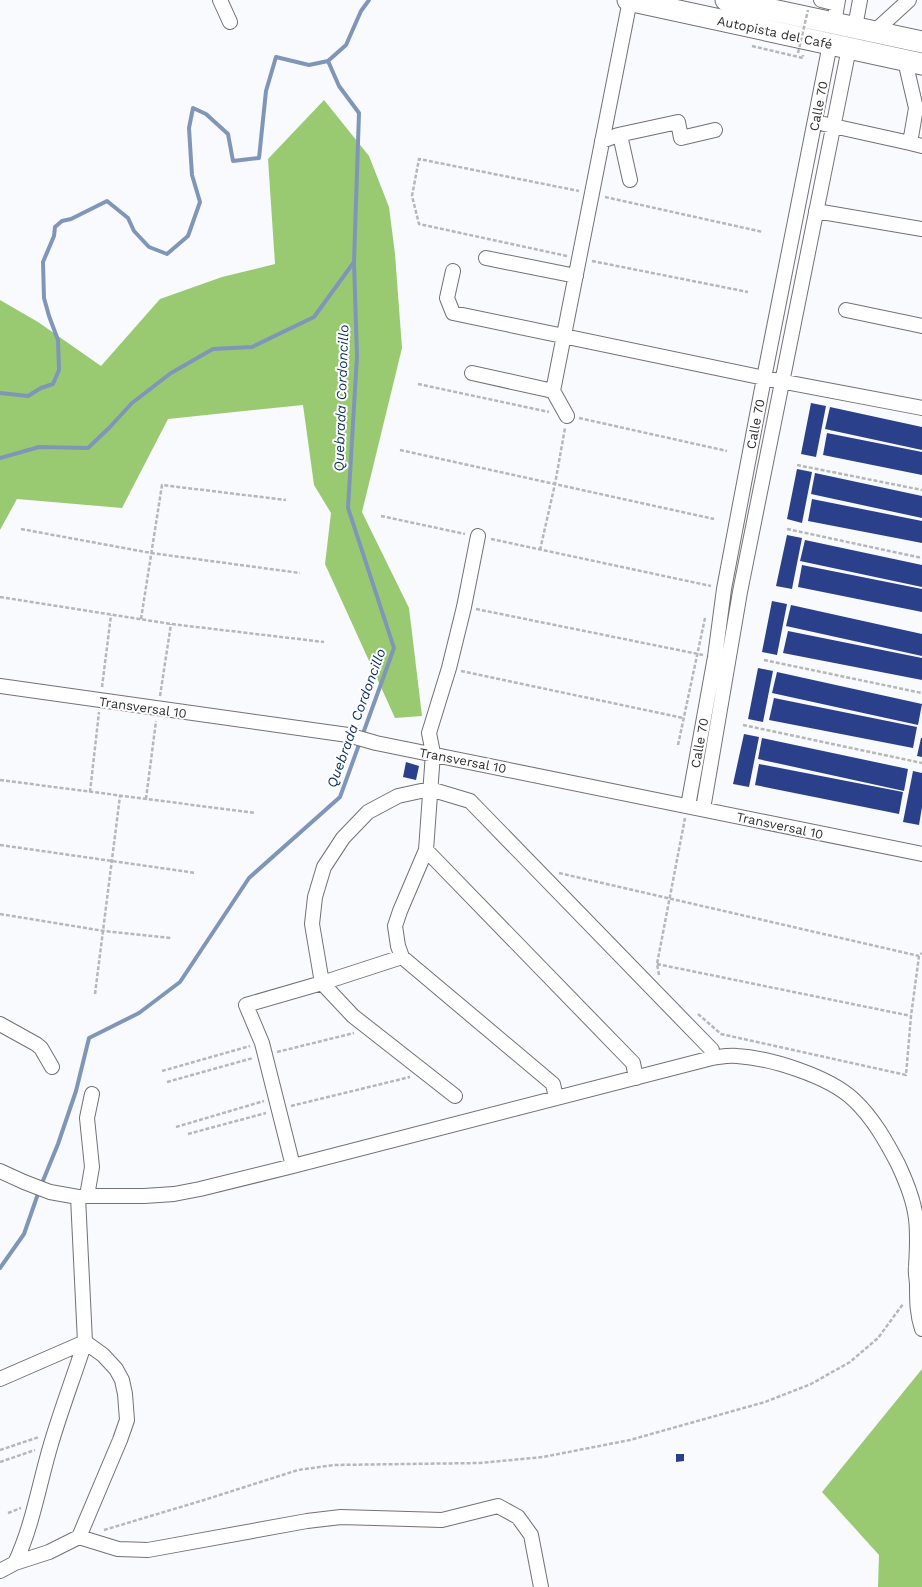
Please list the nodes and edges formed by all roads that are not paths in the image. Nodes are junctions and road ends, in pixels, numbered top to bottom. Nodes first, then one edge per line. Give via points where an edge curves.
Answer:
1 (220, 0) edge
2 (629, 0) edge
3 (726, 0) edge
4 (821, 0) edge
5 (860, 0) edge
6 (908, 0) edge
7 (836, 9) edge
8 (230, 22) dead end
9 (864, 30) junction
10 (922, 42) edge
11 (839, 46) junction
12 (914, 62) edge
13 (919, 109) edge
14 (815, 122) junction
15 (833, 126) junction
16 (715, 130) dead end
17 (620, 135) junction
18 (602, 141) junction
19 (916, 144) edge
20 (630, 180) dead end
21 (816, 211) junction
22 (922, 229) edge
23 (486, 258) dead end
24 (453, 271) dead end
25 (576, 276) junction
26 (846, 310) dead end
27 (922, 326) edge
28 (564, 336) junction
29 (472, 373) dead end
30 (764, 378) junction
31 (782, 381) junction
32 (553, 391) junction
33 (922, 408) edge
34 (567, 416) road end
35 (478, 536) road end
36 (0, 686) edge
37 (432, 754) junction
38 (430, 789) junction
39 (688, 806) junction
40 (703, 809) junction
41 (426, 850) junction
42 (922, 854) edge
43 (402, 957) junction
44 (322, 983) junction
45 (0, 1024) edge
46 (712, 1058) junction
47 (52, 1067) dead end
48 (636, 1078) junction
49 (92, 1094) dead end
50 (455, 1096) dead end
51 (556, 1098) junction
52 (293, 1166) junction
53 (0, 1171) edge
54 (82, 1196) junction
55 (922, 1329) edge
56 (85, 1342) junction
57 (0, 1379) edge
58 (79, 1537) junction
59 (15, 1563) junction
60 (0, 1571) edge
61 (541, 1587) edge

1 - 8 street
2 - 11 highway, Autopista del Café
2 - 18 street
3 - 7 highway, Autopista del Café
4 - 7 street
5 - 9 street
6 - 9 street
7 - 9 highway, Autopista del Café
9 - 10 highway, Autopista del Café
11 - 12 highway, Autopista del Café
11 - 14 street, Calle 70
11 - 15 street, Calle 70
12 - 13 street
13 - 19 street
14 - 15 street
14 - 30 street, Calle 70
15 - 19 street
15 - 21 street, Calle 70
16 - 17 street via 681,138 678,122
17 - 18 street
17 - 20 street
18 - 25 street
21 - 22 street
21 - 31 street, Calle 70
23 - 25 street
24 - 28 street via 447,298 453,313
25 - 28 street
26 - 27 street
28 - 30 street
28 - 32 street
29 - 32 street
30 - 31 street
30 - 39 street, Calle 70 via 724,589 715,657
31 - 33 street
31 - 40 street, Calle 70 via 740,592
32 - 34 street
35 - 37 street via 449,668 429,733
36 - 37 street, Transversal 10 via 348,735
37 - 38 street
37 - 39 street, Transversal 10
38 - 41 street
38 - 44 street via 398,796 368,812 343,838 324,868 315,897 312,924
38 - 46 street via 470,801 712,1050
39 - 40 street, Transversal 10
40 - 42 street, Transversal 10
41 - 43 street via 395,926
41 - 48 street via 633,1063
43 - 44 street
43 - 51 street via 553,1084
44 - 50 street via 353,1016
44 - 52 street via 246,1005 262,1043 274,1111
45 - 47 street via 41,1048
46 - 48 street
46 - 55 street via 736,1056 810,1074 842,1090 854,1099 868,1116 880,1132 902,1174 914,1211 918,1239 916,1296
48 - 51 street
49 - 54 street via 87,1118 92,1167
51 - 52 street
52 - 54 street via 174,1194
53 - 54 street via 50,1192
54 - 56 street
56 - 57 street
56 - 58 street via 103,1355 122,1380 127,1420
56 - 59 street via 53,1438 29,1530
58 - 59 street via 49,1552
58 - 61 street via 118,1550 148,1550 307,1521 334,1518 442,1520 498,1506 518,1517 531,1535
59 - 60 street

